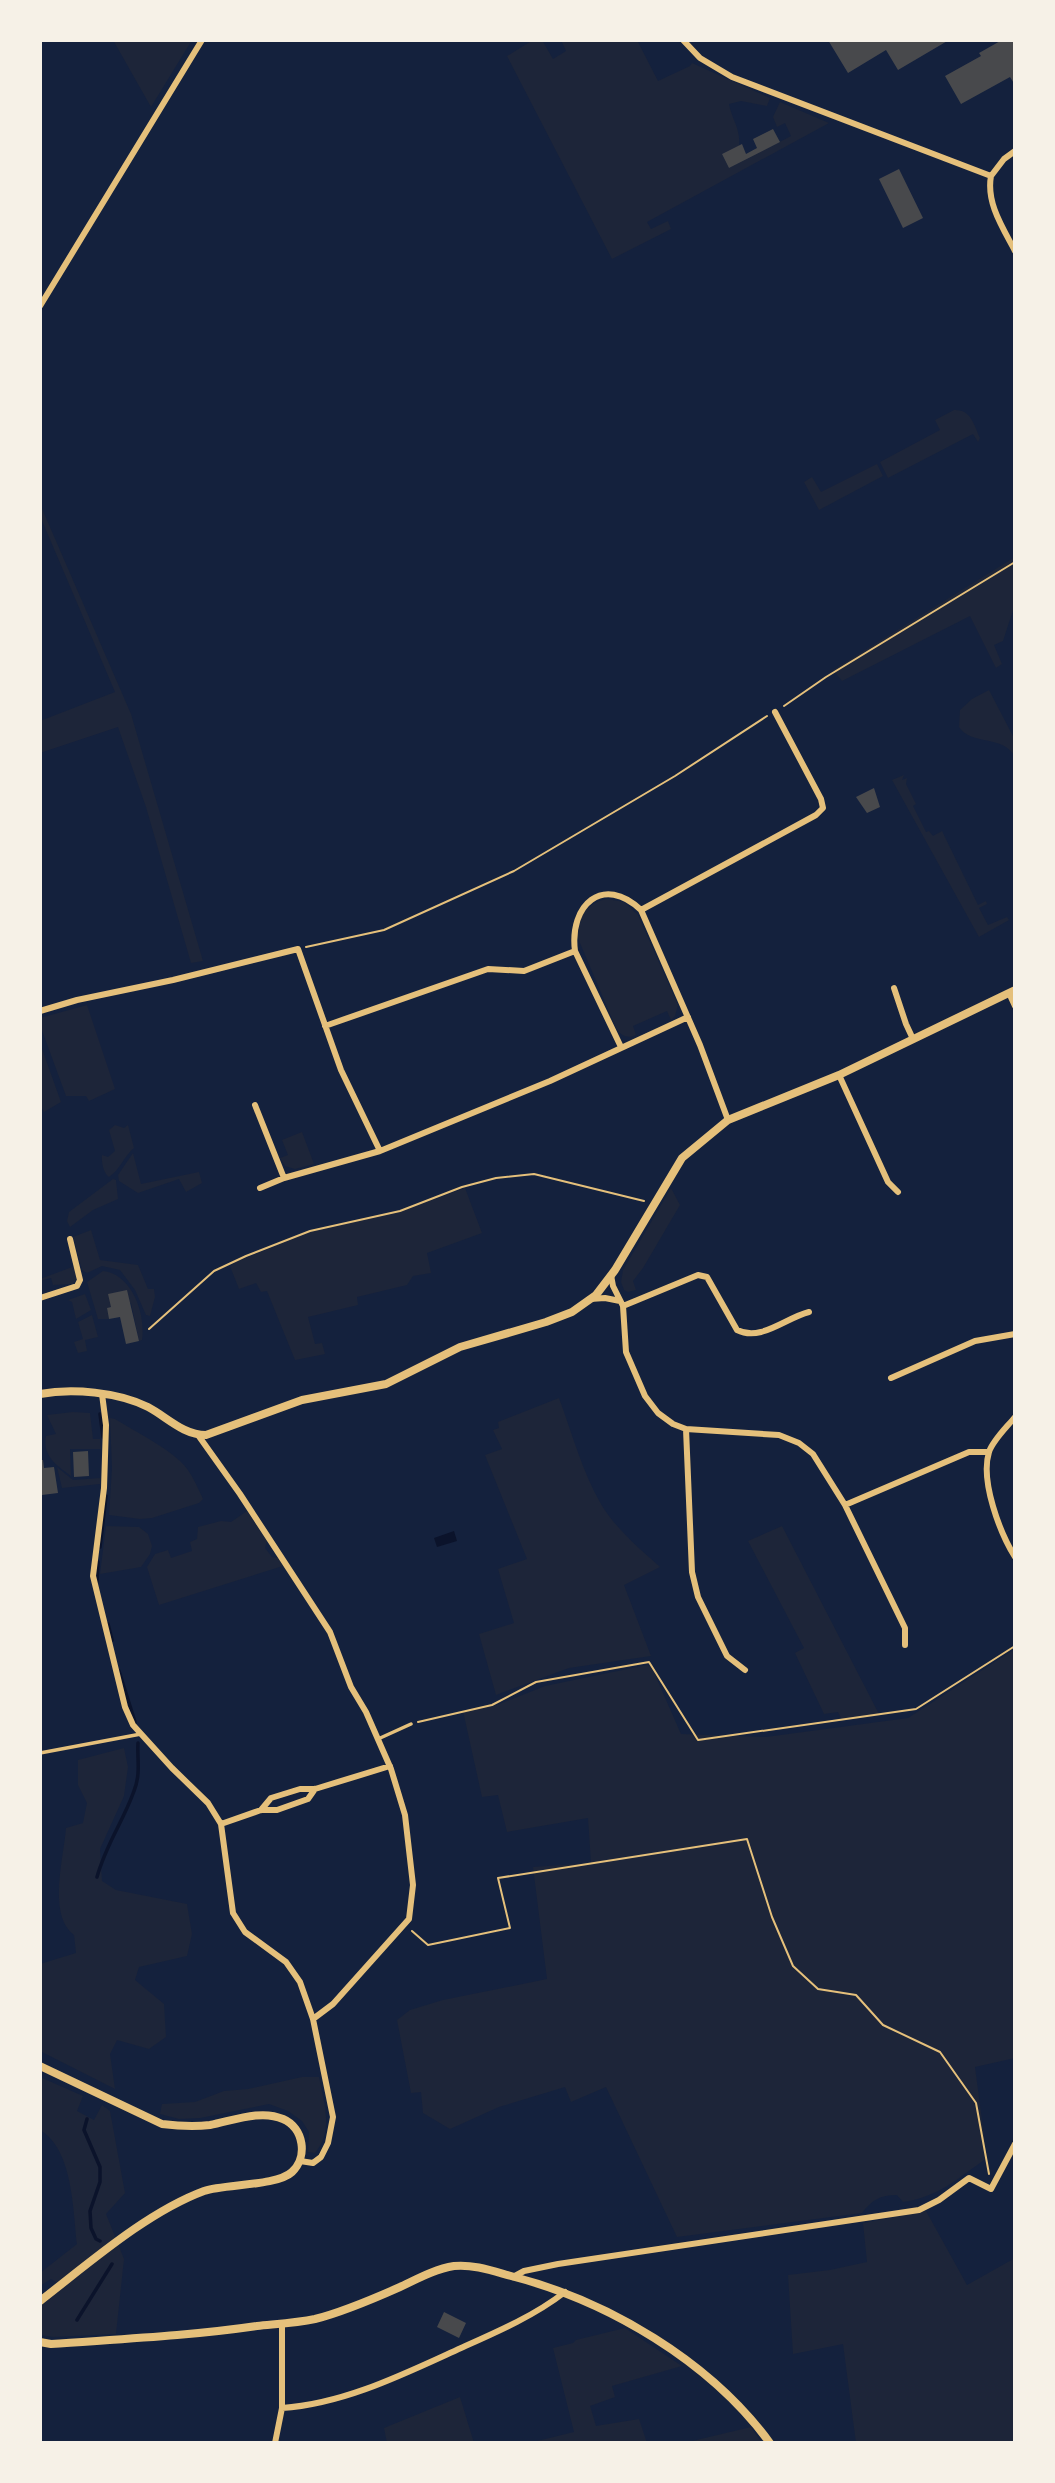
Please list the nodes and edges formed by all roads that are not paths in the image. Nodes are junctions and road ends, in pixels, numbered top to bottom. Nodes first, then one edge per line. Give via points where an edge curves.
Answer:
1 (202, 40) edge
2 (682, 40) edge
3 (1015, 152) edge
4 (990, 176) junction
5 (1015, 251) edge
6 (40, 306) edge
7 (775, 712) road end
8 (641, 911) junction
9 (575, 951) junction
10 (894, 988) dead end
11 (1012, 991) edge
12 (1015, 1006) edge
13 (40, 1011) edge
14 (688, 1017) junction
15 (325, 1026) junction
16 (914, 1039) junction
17 (621, 1047) junction
18 (839, 1075) junction
19 (254, 1105) dead end
20 (727, 1120) junction
21 (380, 1151) junction
22 (284, 1178) junction
23 (260, 1188) dead end
24 (898, 1192) dead end
25 (70, 1238) dead end
26 (611, 1275) junction
27 (40, 1298) edge
28 (589, 1299) junction
29 (621, 1303) junction
30 (808, 1312) dead end
31 (1015, 1334) edge
32 (891, 1378) dead end
33 (40, 1394) edge
34 (102, 1394) junction
35 (1015, 1417) edge
36 (686, 1429) junction
37 (198, 1435) junction
38 (989, 1452) junction
39 (845, 1505) junction
40 (1015, 1557) edge
41 (905, 1645) dead end
42 (745, 1670) dead end
43 (411, 1724) road end
44 (141, 1734) junction
45 (377, 1740) junction
46 (40, 1753) edge
47 (390, 1766) junction
48 (315, 1789) junction
49 (261, 1810) junction
50 (221, 1824) junction
51 (313, 2019) junction
52 (40, 2066) edge
53 (1015, 2144) edge
54 (300, 2161) junction
55 (513, 2277) junction
56 (565, 2292) junction
57 (40, 2301) edge
58 (282, 2323) junction
59 (40, 2342) edge
60 (282, 2408) junction
61 (275, 2443) edge
62 (769, 2443) edge

1 - 6 street
2 - 4 street via 700,58 733,76
3 - 4 street
4 - 5 street via 992,206
7 - 8 street via 823,808
8 - 9 street via 619,896 593,899 581,908 575,922
8 - 14 street
9 - 15 street via 524,971 488,970
9 - 17 street
10 - 16 street
11 - 12 street
11 - 16 street
13 - 15 street via 298,948
14 - 17 street
14 - 20 street
15 - 21 street
16 - 18 street
17 - 21 street via 550,1082
18 - 20 street
18 - 24 street via 888,1182
19 - 22 street
20 - 26 street via 682,1158
21 - 22 street
22 - 23 street
25 - 27 street via 80,1280 77,1286
26 - 28 street
26 - 29 street
28 - 29 street
28 - 37 street via 546,1322 460,1347 386,1384 302,1400
29 - 30 street via 698,1275 706,1277 737,1330 746,1334 758,1334
29 - 36 street via 626,1352 645,1396 658,1413
31 - 32 street via 975,1341
33 - 34 street via 62,1390
34 - 37 street via 147,1407
34 - 44 street via 104,1488 93,1576 125,1707
35 - 38 street
36 - 39 street via 779,1435 799,1443 813,1454
36 - 42 street via 692,1572 698,1597 727,1656
37 - 45 street via 330,1632
38 - 39 street via 969,1452
38 - 40 street via 991,1495
39 - 41 street via 905,1628
43 - 45 lane
44 - 46 lane
44 - 50 street via 208,1803
45 - 47 street
47 - 48 street
47 - 51 street via 405,1815 413,1885 408,1919 333,2004
48 - 49 street via 271,1798
48 - 49 street via 308,1799 277,1810
49 - 50 street
50 - 51 street via 233,1913 245,1932 286,1962 300,1982
51 - 54 street via 333,2117 321,2157 313,2163
52 - 54 street via 162,2124 207,2125 258,2115 283,2118 295,2127 303,2143
53 - 55 street via 991,2189 969,2178 919,2210 558,2264
54 - 57 street via 291,2174 205,2191 155,2217
55 - 56 street
55 - 58 street via 469,2267 439,2269 316,2319
56 - 60 street via 544,2308 418,2368 307,2406
56 - 62 street via 663,2344 735,2402
58 - 59 street via 155,2338
58 - 60 street
60 - 61 street

